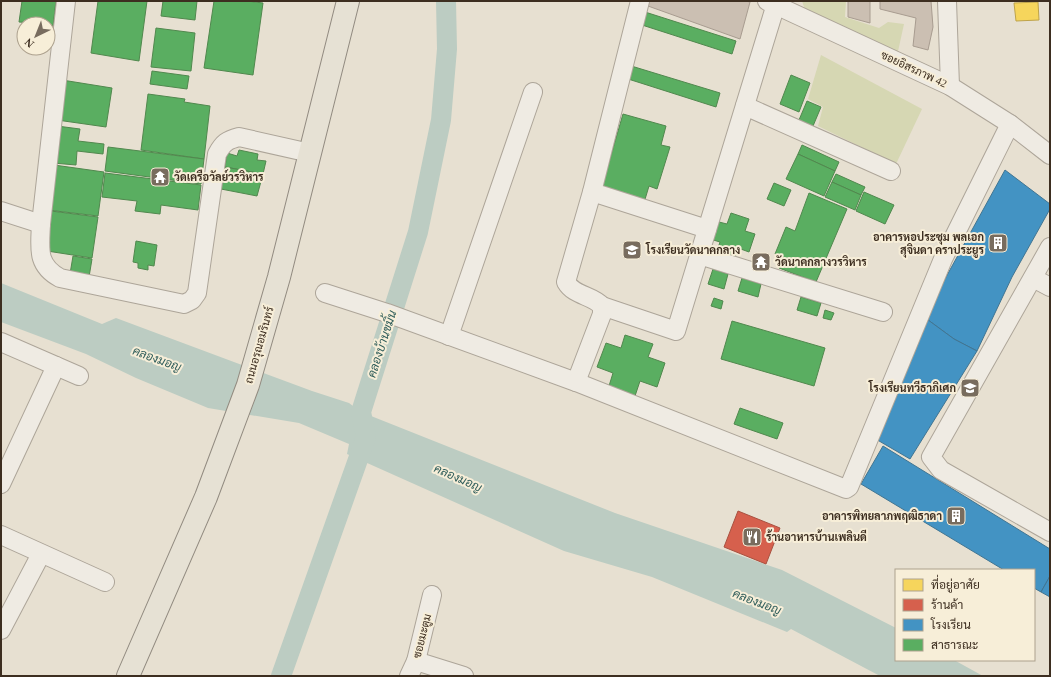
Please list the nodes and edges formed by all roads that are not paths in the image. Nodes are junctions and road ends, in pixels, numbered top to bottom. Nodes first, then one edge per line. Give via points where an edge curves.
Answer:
1 (66, 1) edge
2 (348, 1) edge
3 (640, 1) edge
4 (946, 1) edge
5 (772, 2) edge
6 (950, 86) junction
7 (533, 92) dead end
8 (744, 106) junction
9 (1010, 124) junction
10 (310, 153) junction
11 (1050, 155) edge
12 (892, 171) dead end
13 (592, 192) junction
14 (1, 211) edge
15 (41, 224) junction
16 (706, 229) junction
17 (1050, 246) edge
18 (699, 255) junction
19 (1033, 278) junction
20 (1050, 287) edge
21 (325, 293) dead end
22 (602, 306) junction
23 (883, 312) dead end
24 (449, 336) junction
25 (1, 342) edge
26 (56, 366) junction
27 (79, 376) dead end
28 (576, 382) junction
29 (1, 484) edge
30 (1050, 532) edge
31 (1, 535) edge
32 (41, 554) junction
33 (105, 582) dead end
34 (432, 595) dead end
35 (1, 630) edge
36 (412, 668) edge
37 (128, 676) edge
38 (464, 676) edge

1 - 15 street
2 - 10 main road, ถนนอรุณอมรินทร์
3 - 13 street
4 - 6 street
5 - 6 street, ซอยอิสรภาพ 42
5 - 8 street
6 - 9 street, ซอยอิสรภาพ 42
7 - 24 street
8 - 12 street
8 - 16 street
9 - 11 street, ซอยอิสรภาพ 42
9 - 28 street via 943,259 851,484 846,488
10 - 15 street via 239,137 227,139 221,145 217,154 197,292 192,300 184,304 58,277 50,272 42,261
10 - 37 main road, ถนนอรุณอมรินทร์ via 248,385 206,497
13 - 16 street
13 - 22 street via 566,282 570,289 597,300
14 - 15 street
16 - 18 street
17 - 19 street
18 - 22 street via 676,331
18 - 23 street
19 - 20 street
19 - 30 street via 931,457 941,470
21 - 24 street
22 - 28 street via 602,314
24 - 28 street
25 - 26 street
26 - 27 street
26 - 29 street
31 - 32 street
32 - 33 street
32 - 35 street
34 - 36 street, ซอยมะตูม
36 - 38 street

